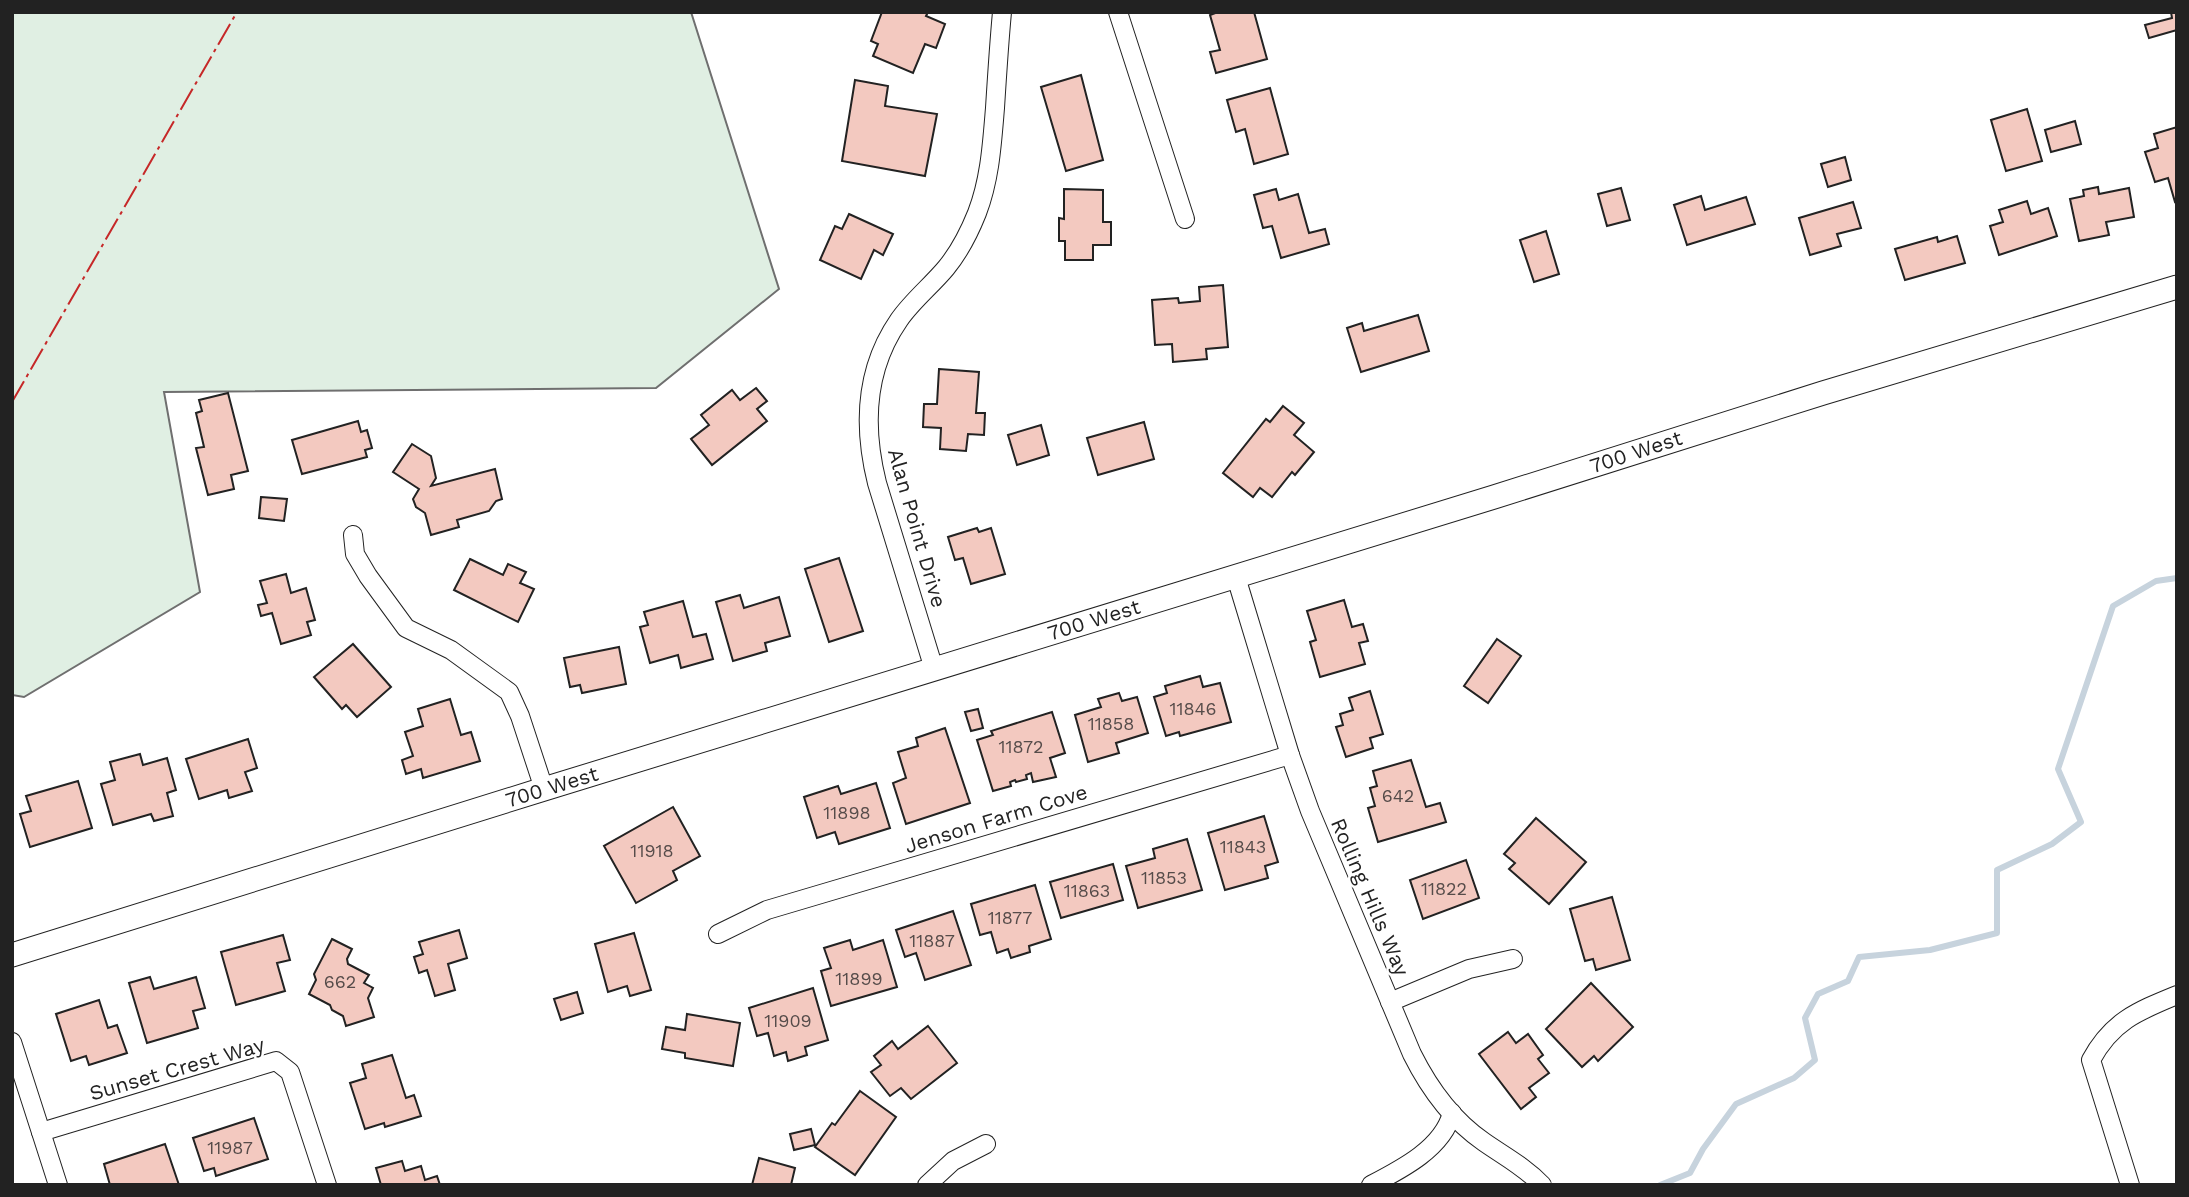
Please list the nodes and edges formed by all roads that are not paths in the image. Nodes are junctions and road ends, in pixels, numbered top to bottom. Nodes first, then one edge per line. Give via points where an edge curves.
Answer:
1 (1002, 12) edge
2 (1118, 12) edge
3 (1185, 219) dead end
4 (2177, 288) edge
5 (353, 535) dead end
6 (1236, 577) junction
7 (934, 669) junction
8 (1290, 755) junction
9 (544, 789) junction
10 (718, 934) dead end
11 (12, 955) edge
12 (1513, 959) dead end
13 (2177, 995) edge
14 (1390, 1002) junction
15 (12, 1042) edge
16 (1452, 1113) junction
17 (41, 1132) junction
18 (986, 1143) dead end
19 (58, 1185) edge
20 (327, 1185) edge
21 (927, 1185) edge
22 (1371, 1185) edge
23 (1542, 1185) edge
24 (2130, 1185) edge

1 - 7 street, Alan Point Drive via 992,145 978,210 947,267 899,319 882,351 867,421 872,463
2 - 3 street
4 - 6 street, 700 West via 1823,393
5 - 9 street via 355,554 405,628 451,650 509,692
6 - 7 street, 700 West
6 - 8 street, Rolling Hills Way
7 - 9 street, 700 West
8 - 10 street, Jenson Farm Cove via 776,908
8 - 14 street, Rolling Hills Way
9 - 11 street, 700 West
12 - 14 street via 1469,969
13 - 24 street via 2132,1013 2100,1042 2091,1060
14 - 16 street, Rolling Hills Way via 1421,1071
15 - 17 street
16 - 22 street via 1448,1126 1423,1153
16 - 23 street, Rolling Hills Way
17 - 19 street
17 - 20 street, Sunset Crest Way via 276,1061 290,1072
18 - 21 street via 953,1161

